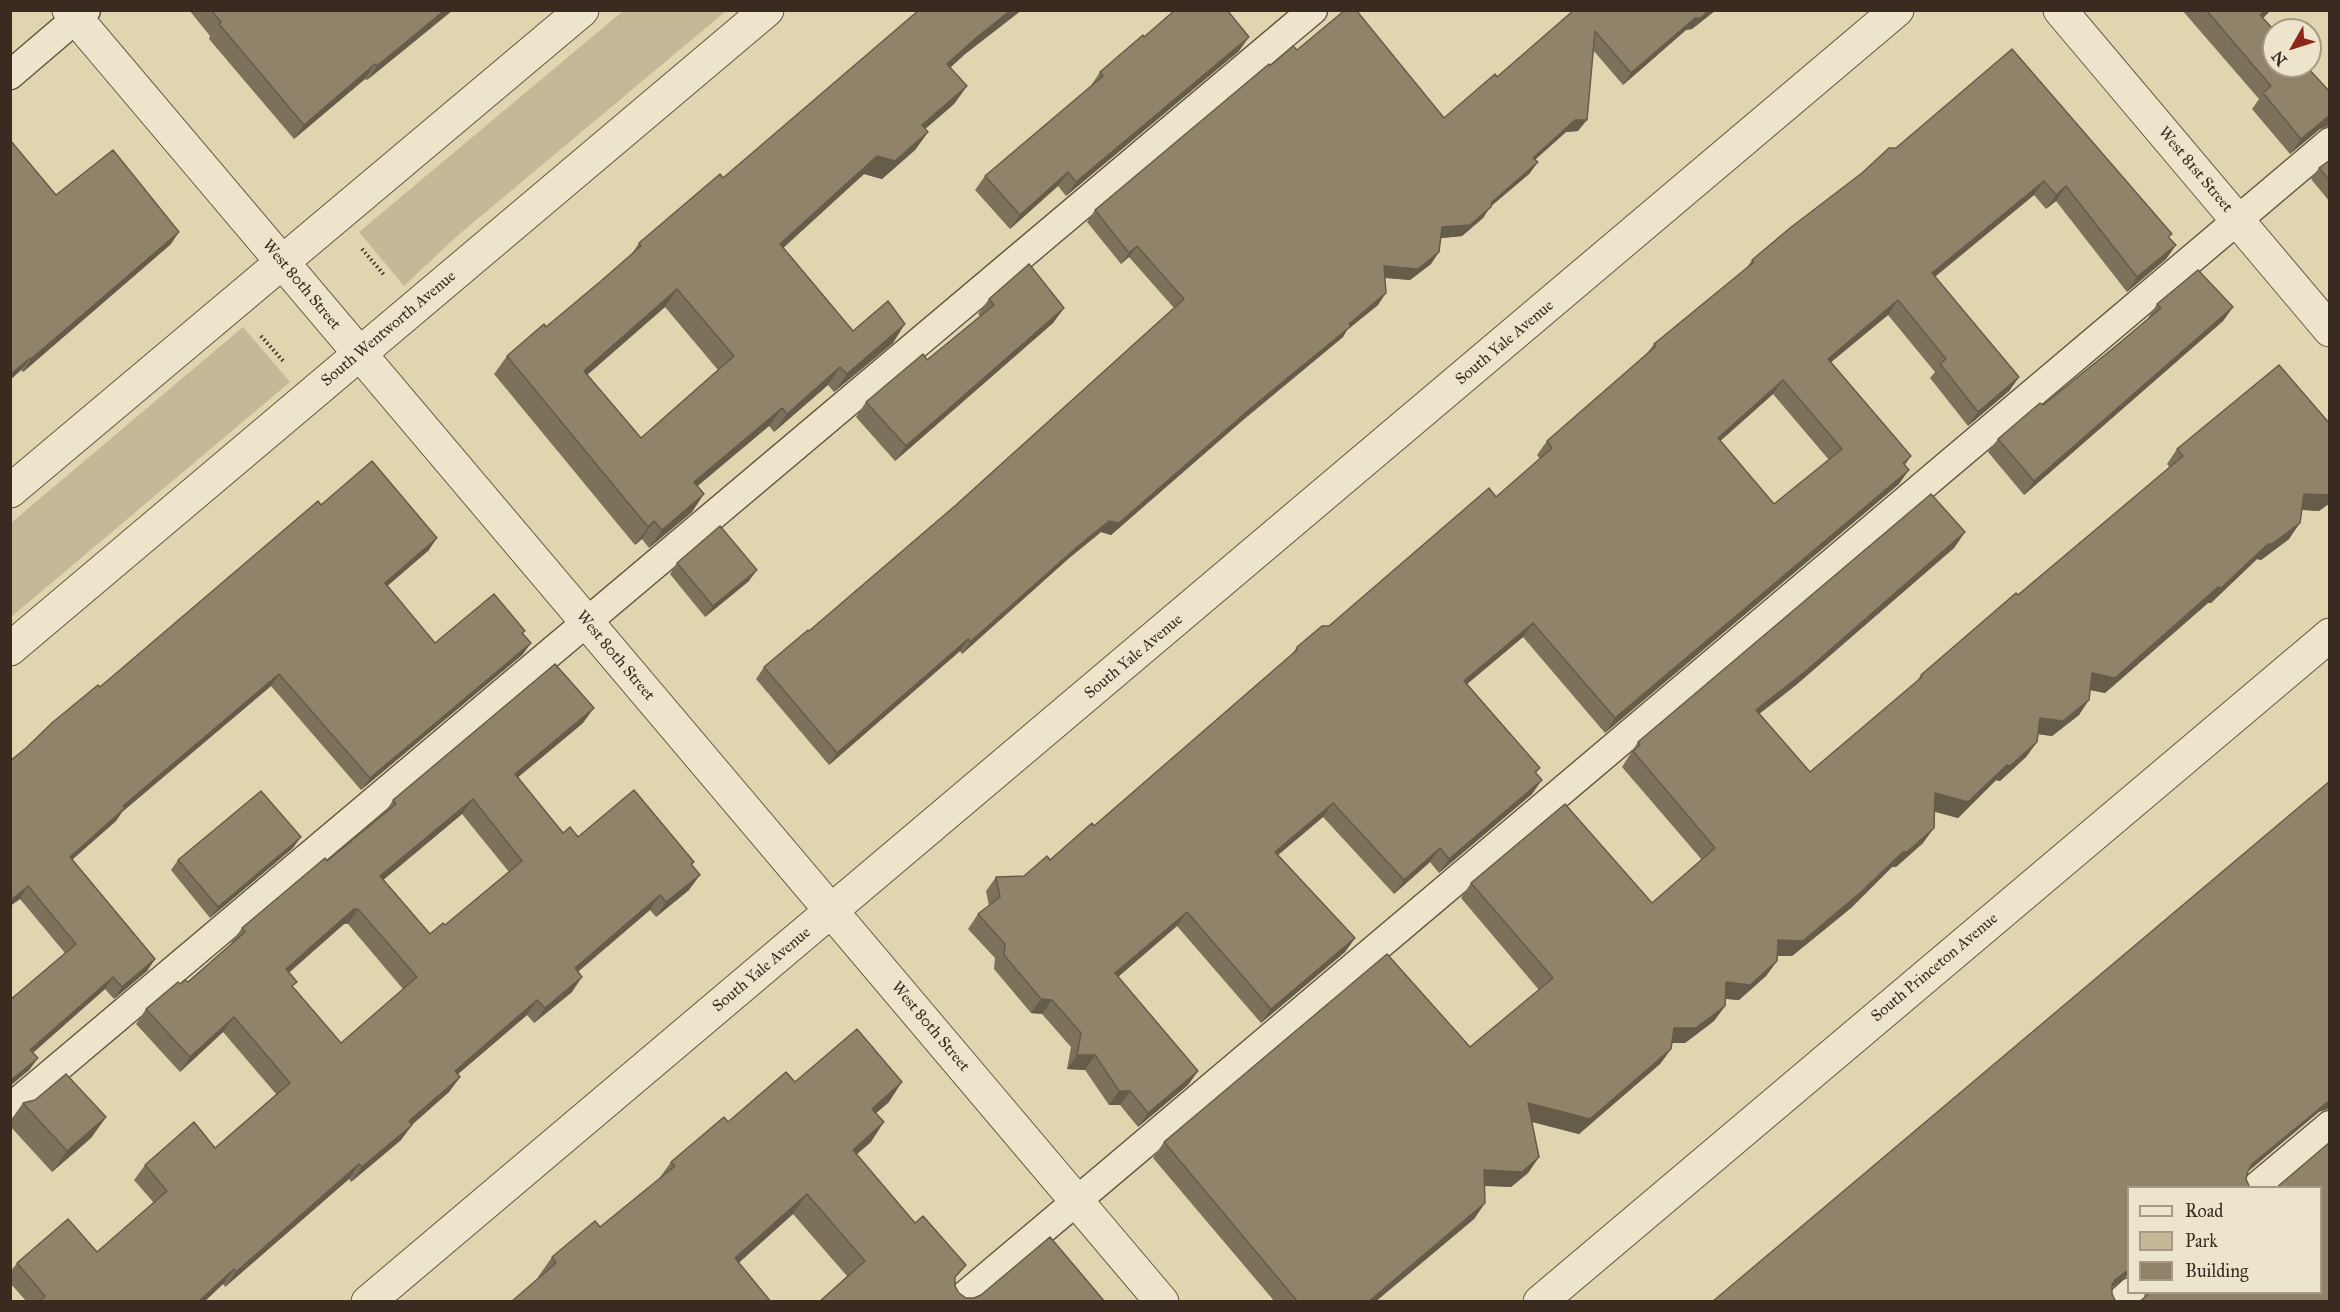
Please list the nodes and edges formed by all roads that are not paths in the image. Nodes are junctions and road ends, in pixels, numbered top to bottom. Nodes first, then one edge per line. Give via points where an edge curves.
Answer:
1 (582, 10) edge
2 (767, 10) edge
3 (1313, 10) edge
4 (1898, 10) edge
5 (2060, 10) edge
6 (77, 13) edge
7 (10, 75) edge
8 (2330, 142) edge
9 (2237, 220) junction
10 (283, 262) junction
11 (2330, 330) edge
12 (360, 354) junction
13 (10, 491) edge
14 (588, 623) junction
15 (2330, 635) edge
16 (10, 649) edge
17 (832, 912) junction
18 (10, 1108) edge
19 (2330, 1125) edge
20 (2257, 1186) edge
21 (1077, 1201) junction
22 (368, 1302) edge
23 (957, 1302) edge
24 (1162, 1302) edge
25 (1540, 1302) edge

1 - 10 street
2 - 12 street, South Wentworth Avenue
3 - 14 lane
4 - 17 street, South Yale Avenue
5 - 9 street, West 81st Street
6 - 7 lane
6 - 10 street, West 80th Street
8 - 9 lane
9 - 11 street, West 81st Street
9 - 21 lane
10 - 12 street, West 80th Street
10 - 13 street
12 - 14 street, West 80th Street
12 - 16 street, South Wentworth Avenue
14 - 17 street, West 80th Street
14 - 18 lane
15 - 25 street, South Princeton Avenue
17 - 21 street, West 80th Street
17 - 22 street, South Yale Avenue
19 - 20 lane
21 - 23 lane
21 - 24 street, West 80th Street

